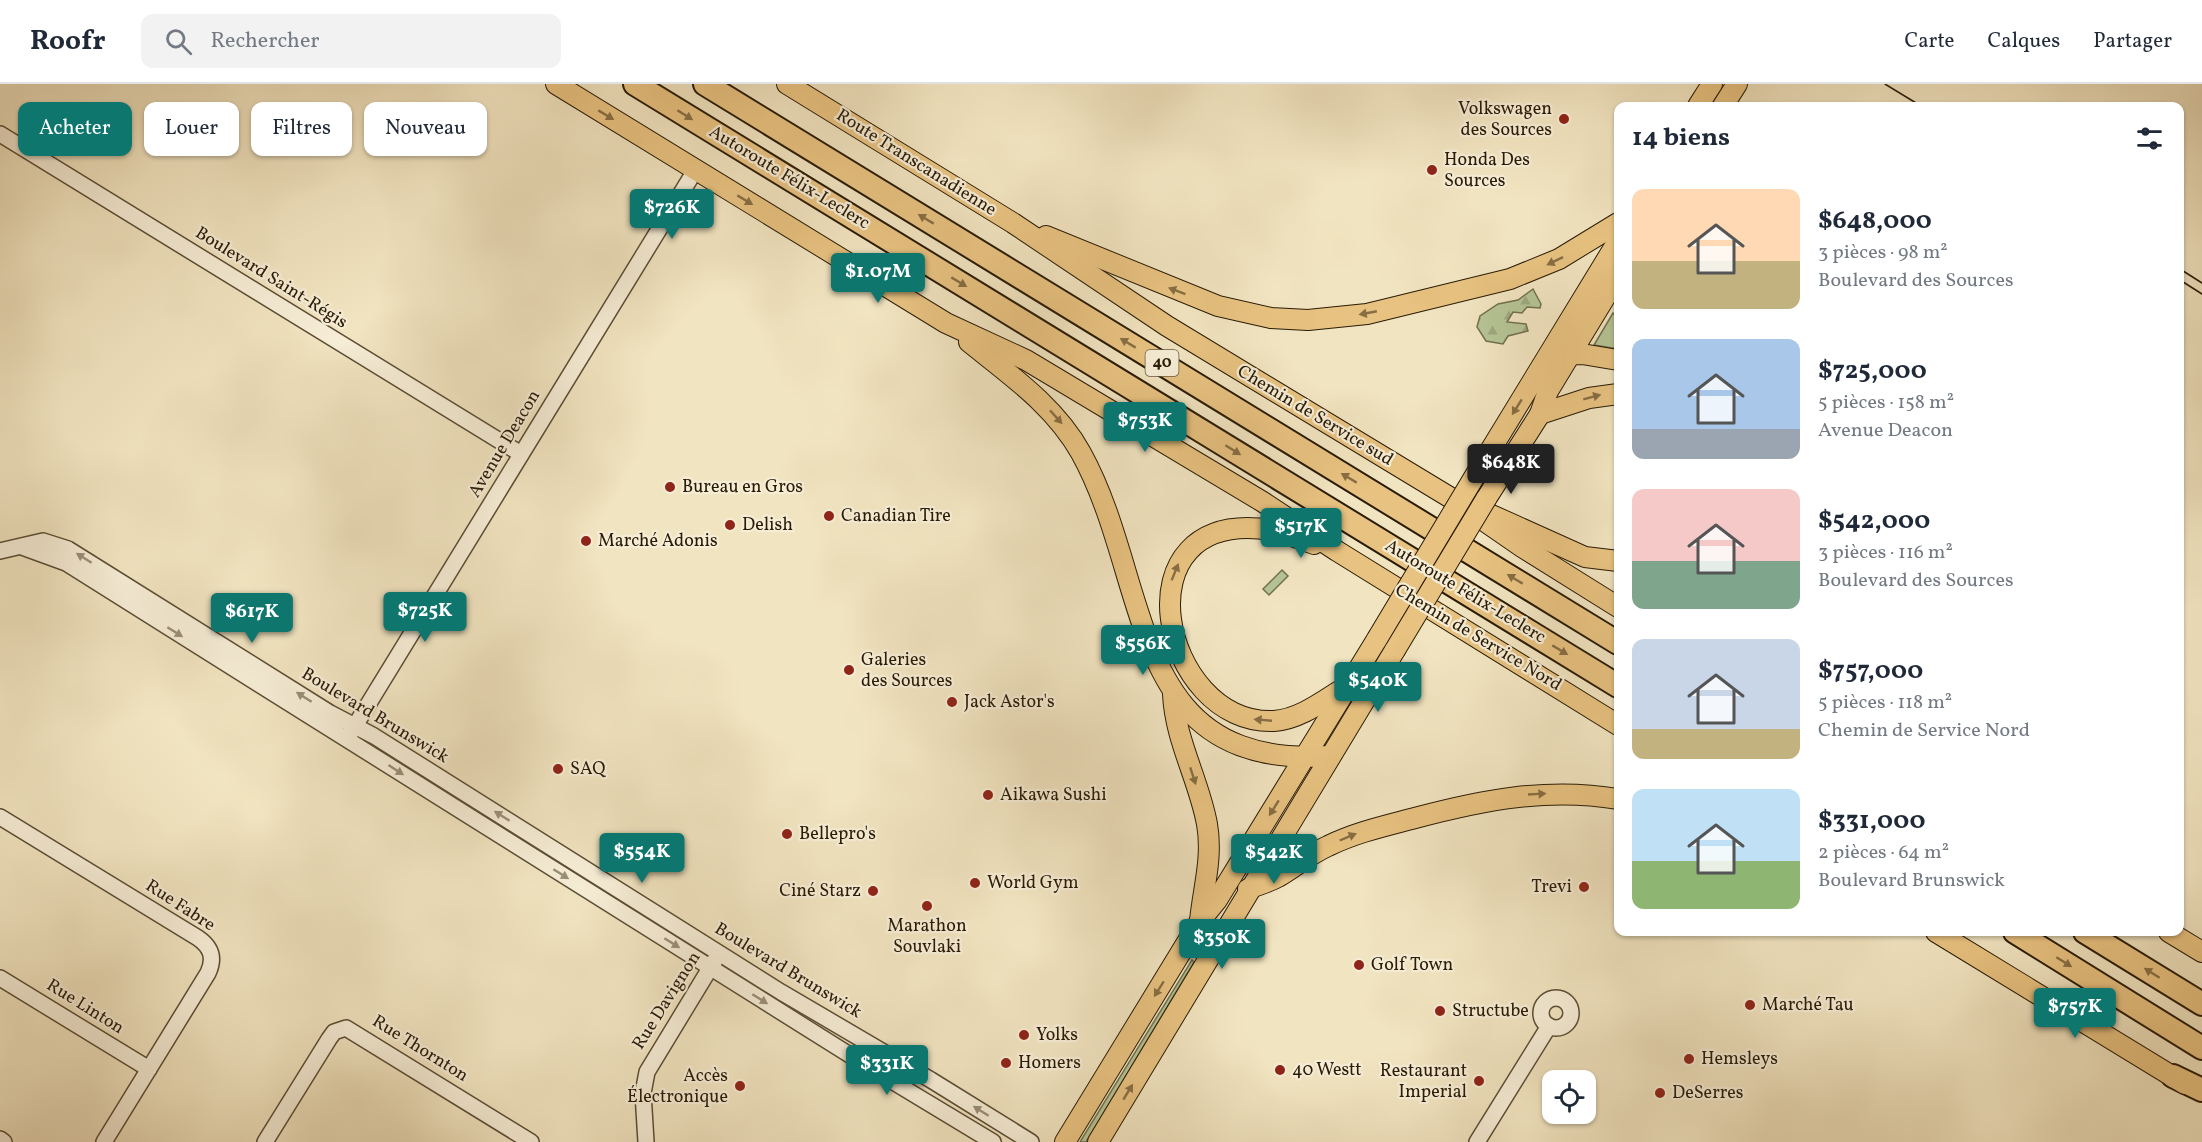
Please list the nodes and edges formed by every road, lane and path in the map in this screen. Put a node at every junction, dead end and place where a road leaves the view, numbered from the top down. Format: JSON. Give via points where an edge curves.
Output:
{"nodes":[{"id":1,"x":556,"y":84,"type":"edge"},
{"id":2,"x":635,"y":84,"type":"edge"},
{"id":3,"x":705,"y":84,"type":"edge"},
{"id":4,"x":787,"y":84,"type":"edge"},
{"id":5,"x":1737,"y":84,"type":"edge"},
{"id":6,"x":1707,"y":86,"type":"edge"},
{"id":7,"x":1700,"y":102,"type":"edge"},
{"id":8,"x":1726,"y":102,"type":"edge"},
{"id":9,"x":0,"y":134,"type":"edge"},
{"id":10,"x":696,"y":169,"type":"junction"},
{"id":11,"x":1013,"y":223,"type":"junction"},
{"id":12,"x":1614,"y":225,"type":"edge"},
{"id":13,"x":1614,"y":248,"type":"edge"},
{"id":14,"x":1613,"y":301,"type":"edge"},
{"id":15,"x":946,"y":323,"type":"junction"},
{"id":16,"x":1571,"y":354,"type":"junction"},
{"id":17,"x":1547,"y":357,"type":"junction"},
{"id":18,"x":1614,"y":359,"type":"edge"},
{"id":19,"x":1614,"y":395,"type":"edge"},
{"id":20,"x":1540,"y":414,"type":"junction"},
{"id":21,"x":521,"y":454,"type":"junction"},
{"id":22,"x":1451,"y":498,"type":"junction"},
{"id":23,"x":0,"y":551,"type":"edge"},
{"id":24,"x":1337,"y":551,"type":"junction"},
{"id":25,"x":1614,"y":561,"type":"edge"},
{"id":26,"x":1614,"y":604,"type":"edge"},
{"id":27,"x":1614,"y":641,"type":"edge"},
{"id":28,"x":1614,"y":684,"type":"edge"},
{"id":29,"x":1347,"y":687,"type":"junction"},
{"id":30,"x":1173,"y":694,"type":"junction"},
{"id":31,"x":1614,"y":723,"type":"edge"},
{"id":32,"x":351,"y":733,"type":"junction"},
{"id":33,"x":1330,"y":756,"type":"junction"},
{"id":34,"x":1304,"y":758,"type":"junction"},
{"id":35,"x":1614,"y":798,"type":"edge"},
{"id":36,"x":0,"y":817,"type":"edge"},
{"id":37,"x":1248,"y":889,"type":"junction"},
{"id":38,"x":1200,"y":921,"type":"junction"},
{"id":39,"x":1943,"y":936,"type":"edge"},
{"id":40,"x":2021,"y":936,"type":"edge"},
{"id":41,"x":2092,"y":936,"type":"edge"},
{"id":42,"x":2176,"y":936,"type":"edge"},
{"id":43,"x":2202,"y":952,"type":"edge"},
{"id":44,"x":719,"y":953,"type":"junction"},
{"id":45,"x":710,"y":968,"type":"junction"},
{"id":46,"x":0,"y":978,"type":"edge"},
{"id":47,"x":2202,"y":1004,"type":"edge"},
{"id":48,"x":1549,"y":1026,"type":"dead end"},
{"id":49,"x":2202,"y":1048,"type":"edge"},
{"id":50,"x":148,"y":1069,"type":"junction"},
{"id":51,"x":2173,"y":1076,"type":"junction"},
{"id":52,"x":2202,"y":1090,"type":"edge"},
{"id":53,"x":2202,"y":1095,"type":"edge"},
{"id":54,"x":0,"y":1139,"type":"edge"},
{"id":55,"x":4,"y":1142,"type":"edge"},
{"id":56,"x":104,"y":1142,"type":"edge"},
{"id":57,"x":266,"y":1142,"type":"edge"},
{"id":58,"x":531,"y":1142,"type":"edge"},
{"id":59,"x":646,"y":1142,"type":"edge"},
{"id":60,"x":993,"y":1142,"type":"edge"},
{"id":61,"x":1031,"y":1142,"type":"edge"},
{"id":62,"x":1065,"y":1142,"type":"edge"},
{"id":63,"x":1098,"y":1142,"type":"edge"},
{"id":64,"x":1477,"y":1142,"type":"edge"}],
"edges":[{"from":1,"to":10,"type":"main road","one_way":true},
{"from":2,"to":28,"type":"highway","name":"Autoroute Félix-Leclerc","number":"40","one_way":true},
{"from":27,"to":3,"type":"highway","name":"Autoroute Félix-Leclerc","number":"40","one_way":true},
{"from":4,"to":11,"type":"main road","name":"Route Transcanadienne"},
{"from":5,"to":8,"type":"main road"},
{"from":6,"to":7,"type":"main road"},
{"from":9,"to":21,"type":"street","name":"Boulevard Saint-Régis"},
{"from":10,"to":15,"type":"main road","one_way":true},
{"from":10,"to":21,"type":"street","name":"Avenue Deacon"},
{"from":12,"to":11,"type":"main road","one_way":true,"via":[[1558,260],[1510,279],[1367,314],[1308,320],[1271,318],[1218,306]]},
{"from":11,"to":22,"type":"main road","name":"Chemin de Service sud","via":[[1167,327]]},
{"from":13,"to":17,"type":"main road"},
{"from":14,"to":16,"type":"main road"},
{"from":15,"to":24,"type":"main road","via":[[1026,360],[1283,514]]},
{"from":15,"to":30,"type":"main road","one_way":true,"via":[[1041,400],[1074,441],[1099,493],[1154,653]]},
{"from":16,"to":17,"type":"main road"},
{"from":16,"to":18,"type":"main road"},
{"from":16,"to":20,"type":"main road","via":[[1548,391]]},
{"from":17,"to":29,"type":"main road","one_way":true,"bridge":true},
{"from":20,"to":19,"type":"main road","one_way":true,"via":[[1589,398]]},
{"from":20,"to":33,"type":"main road","bridge":true},
{"from":21,"to":32,"type":"street","name":"Avenue Deacon"},
{"from":22,"to":25,"type":"main road","via":[[1585,557]]},
{"from":22,"to":26,"type":"main road","name":"Chemin de Service sud"},
{"from":23,"to":32,"type":"street","name":"Boulevard Brunswick","via":[[22,547],[61,560]]},
{"from":29,"to":24,"type":"main road","one_way":true,"via":[[1290,718],[1266,721],[1237,714],[1215,699],[1187,667],[1175,638],[1169,607],[1171,580],[1180,559],[1196,543],[1215,533],[1268,530]]},
{"from":24,"to":31,"type":"main road","name":"Chemin de Service Nord"},
{"from":29,"to":34,"type":"main road"},
{"from":30,"to":34,"type":"main road","via":[[1197,720],[1225,740],[1266,754]]},
{"from":30,"to":38,"type":"main road","one_way":true,"via":[[1174,721],[1209,837]]},
{"from":44,"to":32,"type":"street","name":"Boulevard Brunswick","one_way":true},
{"from":32,"to":45,"type":"street","name":"Boulevard Brunswick","one_way":true},
{"from":33,"to":34,"type":"main road"},
{"from":33,"to":37,"type":"main road"},
{"from":34,"to":38,"type":"main road","one_way":true,"via":[[1217,900]]},
{"from":37,"to":35,"type":"main road","one_way":true,"via":[[1279,877],[1313,854],[1352,836],[1438,812],[1509,796],[1580,794]]},
{"from":36,"to":50,"type":"street","name":"Rue Fabre","via":[[198,938],[210,950],[212,962],[208,973]]},
{"from":63,"to":37,"type":"main road","one_way":true},
{"from":38,"to":62,"type":"main road","one_way":true},
{"from":39,"to":51,"type":"main road"},
{"from":40,"to":49,"type":"highway","one_way":true},
{"from":47,"to":41,"type":"highway","one_way":true},
{"from":42,"to":43,"type":"main road"},
{"from":44,"to":45,"type":"street","name":"Rue Davignon"},
{"from":61,"to":44,"type":"street","name":"Boulevard Brunswick","one_way":true},
{"from":45,"to":59,"type":"street","name":"Rue Davignon","via":[[647,1072],[643,1093]]},
{"from":45,"to":60,"type":"street","name":"Boulevard Brunswick","one_way":true},
{"from":46,"to":50,"type":"street","name":"Rue Linton"},
{"from":48,"to":64,"type":"street"},
{"from":50,"to":56,"type":"street","name":"Rue Fabre"},
{"from":51,"to":52,"type":"highway"},
{"from":51,"to":53,"type":"main road"},
{"from":54,"to":55,"type":"street"},
{"from":57,"to":58,"type":"street","name":"Rue Thornton","via":[[329,1039],[334,1032],[346,1028]]}]}
